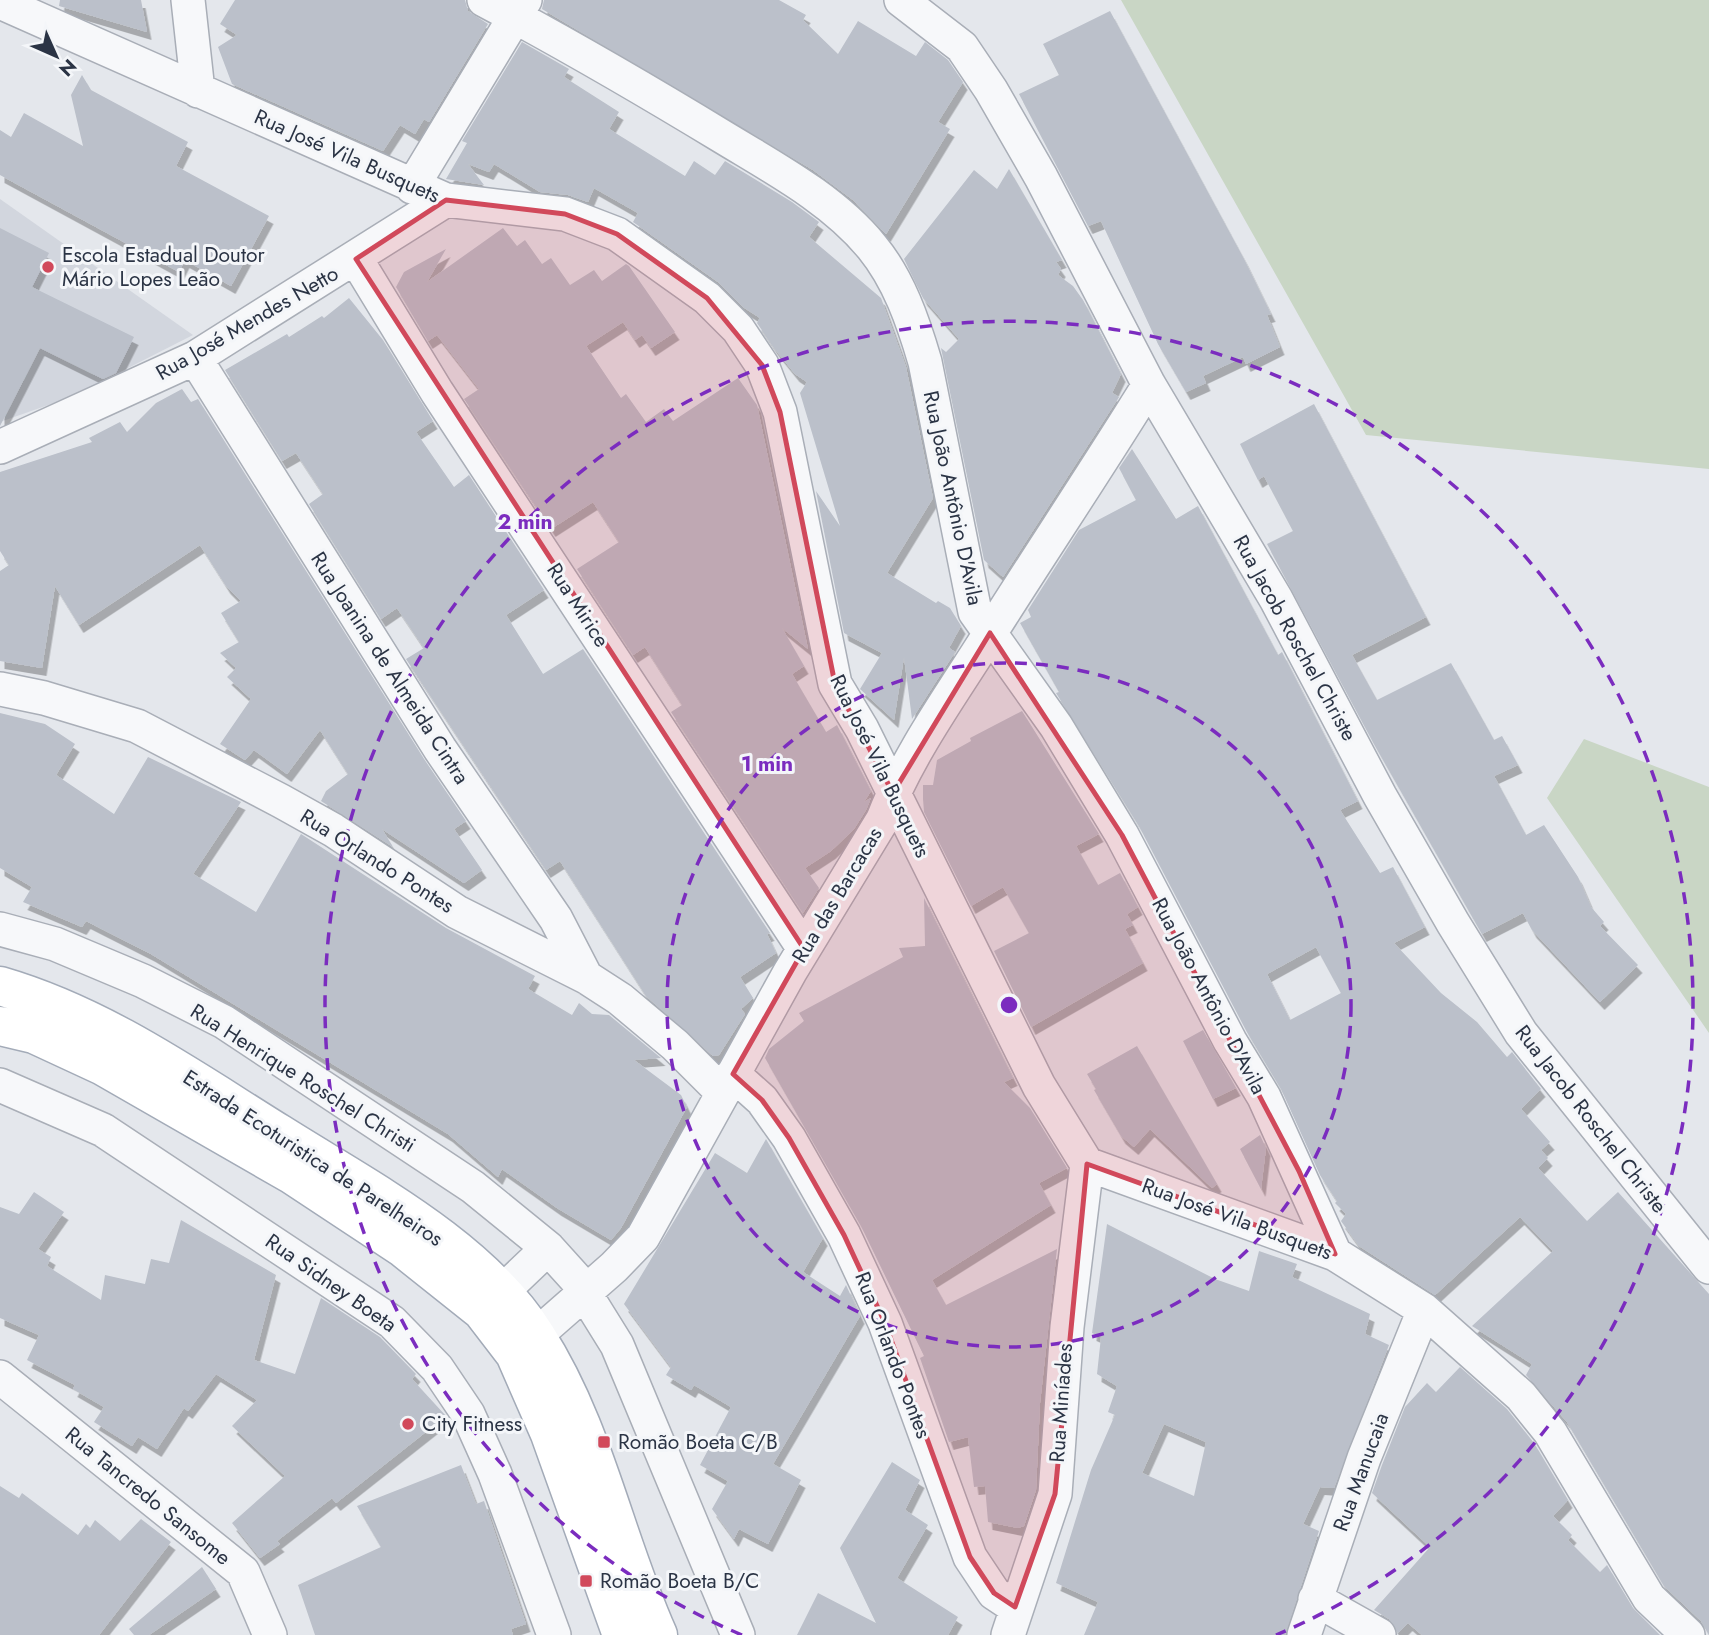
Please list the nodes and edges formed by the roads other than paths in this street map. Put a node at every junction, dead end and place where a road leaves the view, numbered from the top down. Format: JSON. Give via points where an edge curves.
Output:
{"nodes":[{"id":1,"x":188,"y":0,"type":"edge"},
{"id":2,"x":484,"y":0,"type":"edge"},
{"id":3,"x":901,"y":0,"type":"edge"},
{"id":4,"x":0,"y":2,"type":"edge"},
{"id":5,"x":520,"y":9,"type":"edge"},
{"id":6,"x":198,"y":91,"type":"junction"},
{"id":7,"x":412,"y":187,"type":"junction"},
{"id":8,"x":446,"y":200,"type":"junction"},
{"id":9,"x":356,"y":259,"type":"junction"},
{"id":10,"x":195,"y":358,"type":"junction"},
{"id":11,"x":1149,"y":385,"type":"junction"},
{"id":12,"x":0,"y":447,"type":"edge"},
{"id":13,"x":990,"y":633,"type":"junction"},
{"id":14,"x":0,"y":689,"type":"edge"},
{"id":15,"x":893,"y":793,"type":"junction"},
{"id":16,"x":0,"y":929,"type":"edge"},
{"id":17,"x":804,"y":949,"type":"junction"},
{"id":18,"x":586,"y":977,"type":"junction"},
{"id":19,"x":0,"y":986,"type":"edge"},
{"id":20,"x":0,"y":1026,"type":"edge"},
{"id":21,"x":727,"y":1083,"type":"junction"},
{"id":22,"x":0,"y":1085,"type":"edge"},
{"id":23,"x":1087,"y":1164,"type":"junction"},
{"id":24,"x":548,"y":1248,"type":"junction"},
{"id":25,"x":1335,"y":1254,"type":"junction"},
{"id":26,"x":1709,"y":1267,"type":"edge"},
{"id":27,"x":585,"y":1292,"type":"junction"},
{"id":28,"x":492,"y":1301,"type":"junction"},
{"id":29,"x":1424,"y":1310,"type":"junction"},
{"id":30,"x":526,"y":1345,"type":"junction"},
{"id":31,"x":0,"y":1377,"type":"edge"},
{"id":32,"x":1315,"y":1599,"type":"junction"},
{"id":33,"x":1011,"y":1621,"type":"edge"},
{"id":34,"x":639,"y":1631,"type":"edge"},
{"id":35,"x":270,"y":1635,"type":"edge"},
{"id":36,"x":554,"y":1635,"type":"edge"},
{"id":37,"x":738,"y":1635,"type":"edge"},
{"id":38,"x":1304,"y":1635,"type":"edge"},
{"id":39,"x":1379,"y":1635,"type":"edge"},
{"id":40,"x":1688,"y":1635,"type":"edge"}],
"edges":[{"from":1,"to":6,"type":"street"},
{"from":2,"to":5,"type":"street","name":"Rua João Antônio D'Avila"},
{"from":3,"to":11,"type":"street","name":"Rua Jacob Roschel Christe","via":[[962,47],[991,90]]},
{"from":4,"to":6,"type":"street","name":"Rua José Vila Busquets"},
{"from":5,"to":7,"type":"street"},
{"from":5,"to":13,"type":"street","name":"Rua João Antônio D'Avila","via":[[757,158],[845,220],[893,275],[913,323],[933,397],[975,612]]},
{"from":6,"to":7,"type":"street","name":"Rua José Vila Busquets"},
{"from":7,"to":8,"type":"street","name":"Rua José Vila Busquets"},
{"from":8,"to":9,"type":"street","name":"Rua José Mendes Netto"},
{"from":8,"to":15,"type":"street","name":"Rua José Vila Busquets","via":[[565,214],[617,234],[707,298],[738,329],[762,365],[780,412],[835,684]]},
{"from":9,"to":10,"type":"street","name":"Rua José Mendes Netto"},
{"from":9,"to":17,"type":"street","name":"Rua Mirice","via":[[438,392]]},
{"from":10,"to":12,"type":"street","name":"Rua José Mendes Netto"},
{"from":10,"to":18,"type":"street","name":"Rua Joanina de Almeida Cintra","via":[[440,749],[556,919]]},
{"from":11,"to":13,"type":"street","name":"Rua das Barcacas"},
{"from":11,"to":26,"type":"street","name":"Rua Jacob Roschel Christe","via":[[1276,598],[1452,923],[1521,1033]]},
{"from":13,"to":15,"type":"street","name":"Rua das Barcacas"},
{"from":13,"to":25,"type":"street","name":"Rua João Antônio D'Avila","via":[[1062,735],[1122,835],[1264,1097]]},
{"from":14,"to":18,"type":"street","name":"Rua Orlando Pontes","via":[[77,707],[161,737],[333,830],[457,912]]},
{"from":15,"to":17,"type":"street","name":"Rua das Barcacas","via":[[883,819]]},
{"from":15,"to":23,"type":"street","name":"Rua José Vila Busquets","via":[[1039,1086]]},
{"from":16,"to":24,"type":"street","name":"Rua Henrique Roschel Christi","via":[[55,944],[223,1022],[473,1187]]},
{"from":17,"to":21,"type":"street","name":"Rua das Barcacas"},
{"from":18,"to":21,"type":"street","name":"Rua Orlando Pontes"},
{"from":19,"to":28,"type":"main road","name":"Estrada Ecoturistica de Parelheiros","via":[[74,1011],[130,1040],[411,1216]]},
{"from":20,"to":28,"type":"main road","name":"Estrada Ecoturistica de Parelheiros","via":[[34,1034],[103,1066],[291,1174]]},
{"from":21,"to":27,"type":"street","name":"Rua das Barcacas","via":[[643,1237]]},
{"from":21,"to":33,"type":"street","name":"Rua Orlando Pontes","via":[[762,1100],[833,1214],[885,1323],[970,1557]]},
{"from":22,"to":36,"type":"street","name":"Rua Sidney Boeta","via":[[103,1130],[392,1322],[437,1368],[468,1414]]},
{"from":23,"to":25,"type":"street","name":"Rua José Vila Busquets"},
{"from":23,"to":33,"type":"street","name":"Rua Miníades","via":[[1067,1327],[1055,1494]]},
{"from":24,"to":27,"type":"street","name":"Rua Henrique Roschel Christi"},
{"from":24,"to":28,"type":"street"},
{"from":25,"to":29,"type":"street","name":"Rua José Vila Busquets"},
{"from":27,"to":30,"type":"street"},
{"from":27,"to":37,"type":"street","name":"Rua Henrique Roschel Christi","via":[[617,1345]]},
{"from":28,"to":30,"type":"main road","name":"Estrada Ecoturistica de Parelheiros"},
{"from":29,"to":32,"type":"street","name":"Rua Manucaia","via":[[1364,1458]]},
{"from":29,"to":40,"type":"street","name":"Rua José Vila Busquets","via":[[1521,1396],[1550,1432],[1648,1598]]},
{"from":30,"to":34,"type":"main road","name":"Estrada Ecoturistica de Parelheiros","via":[[550,1434]]},
{"from":31,"to":35,"type":"street","name":"Rua Tancredo Sansome","via":[[243,1572]]},
{"from":32,"to":38,"type":"street","name":"Rua Manucaia"},
{"from":32,"to":39,"type":"street"}]}
